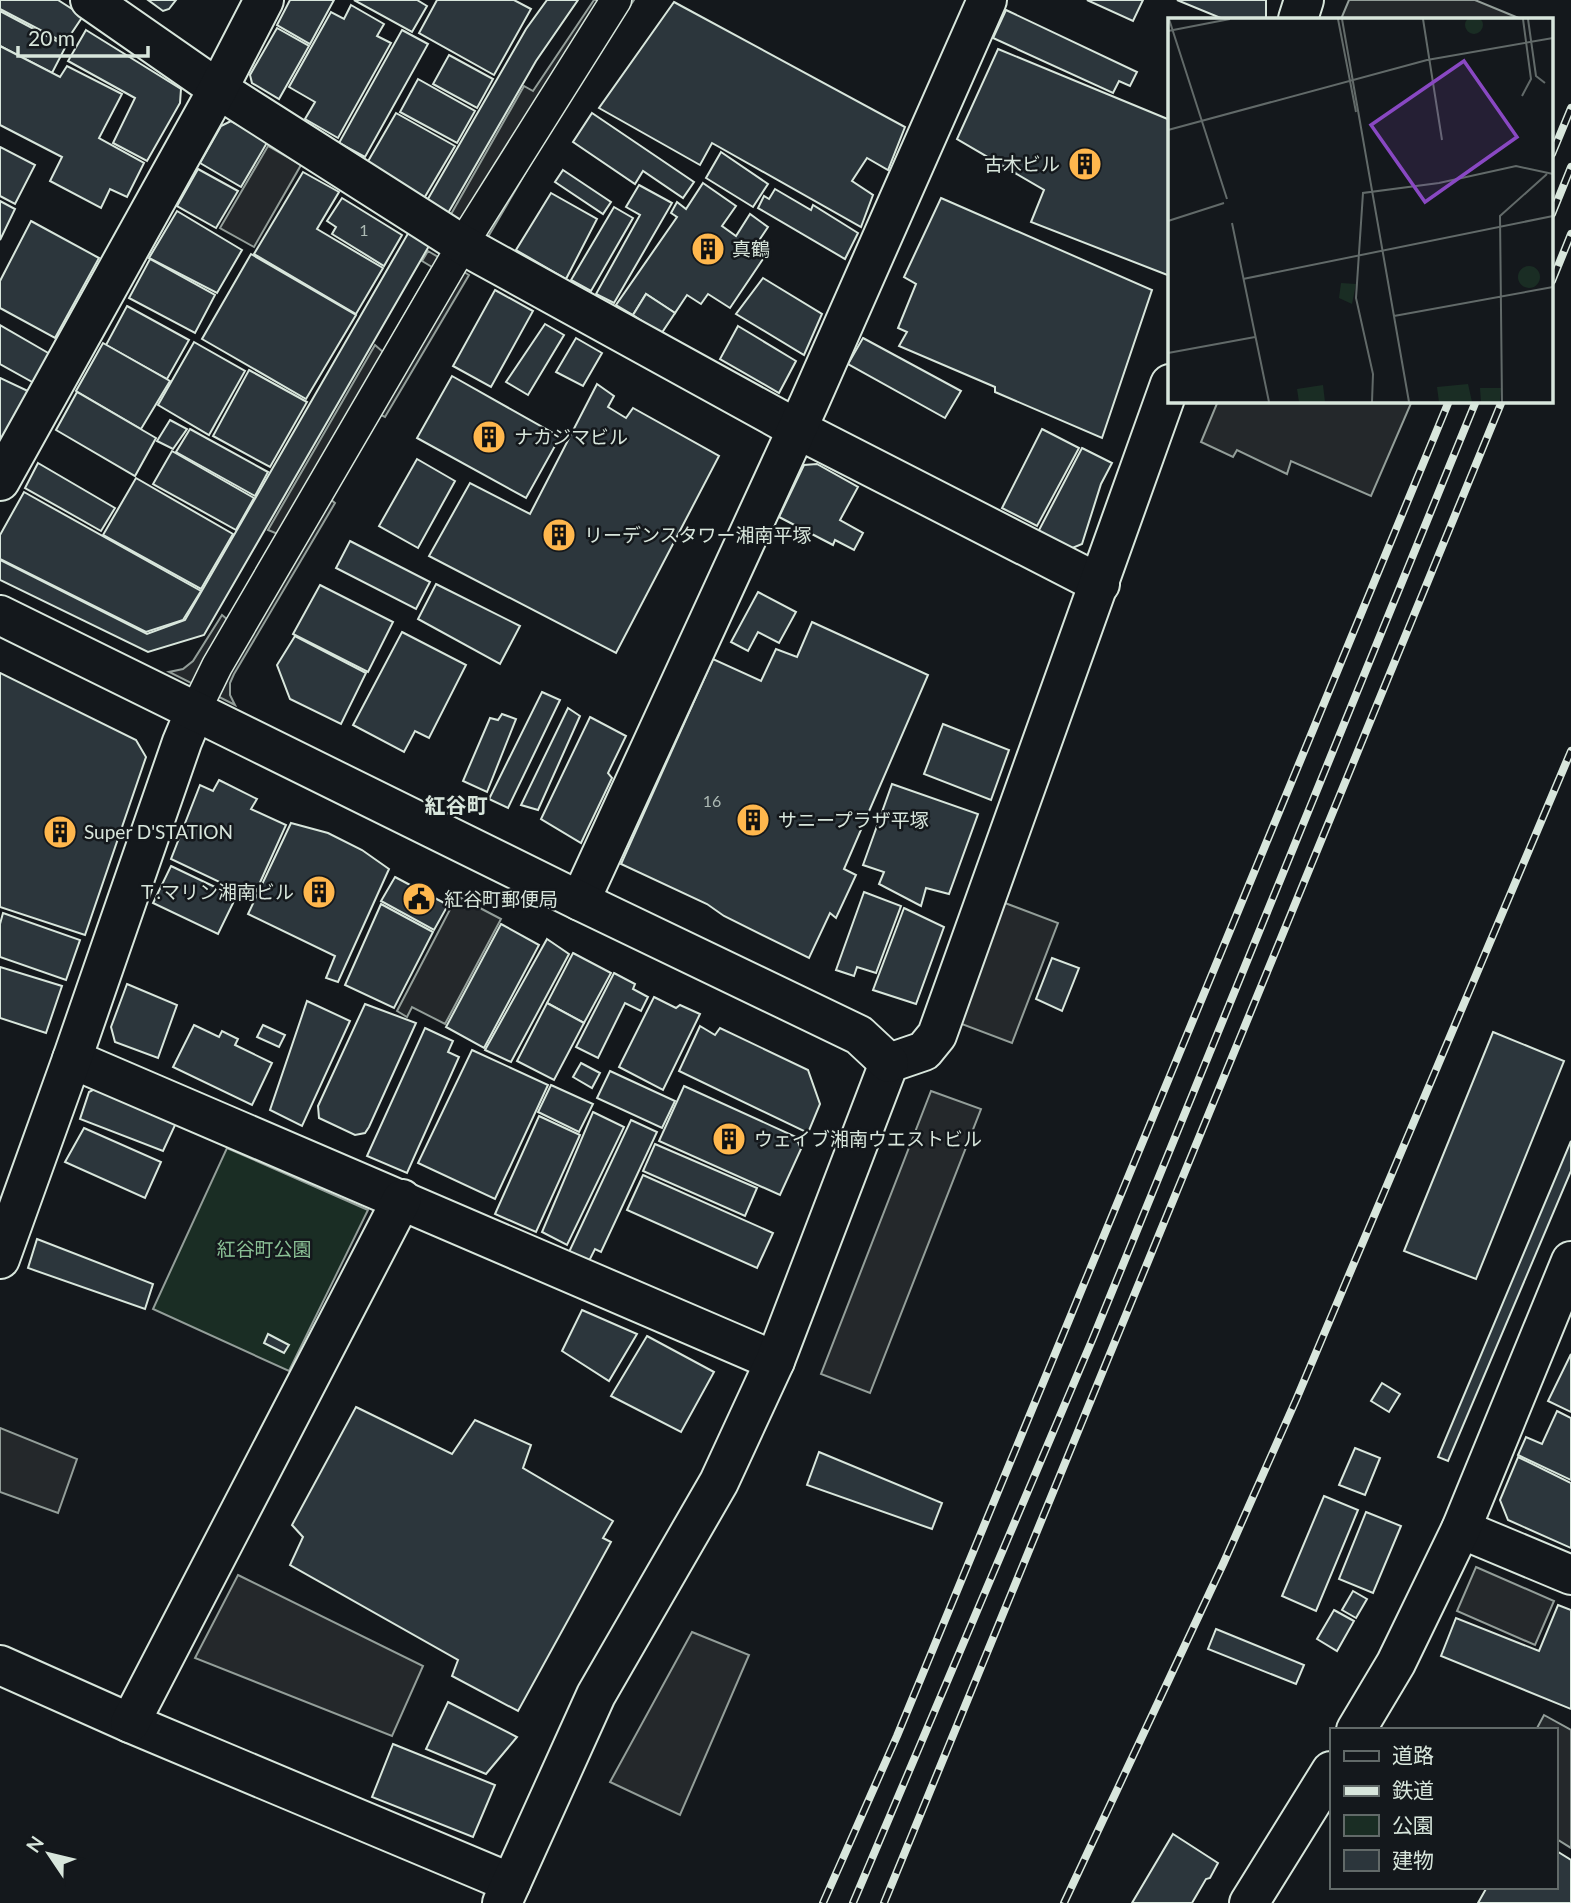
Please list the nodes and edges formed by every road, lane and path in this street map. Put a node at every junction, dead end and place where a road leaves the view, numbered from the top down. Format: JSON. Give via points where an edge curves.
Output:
{"nodes":[{"id":1,"x":90,"y":0,"type":"edge"},
{"id":2,"x":264,"y":0,"type":"edge"},
{"id":3,"x":616,"y":0,"type":"edge"},
{"id":4,"x":987,"y":0,"type":"edge"},
{"id":5,"x":1304,"y":0,"type":"edge"},
{"id":6,"x":1298,"y":18,"type":"edge"},
{"id":7,"x":218,"y":89,"type":"junction"},
{"id":8,"x":463,"y":245,"type":"junction"},
{"id":9,"x":1168,"y":390,"type":"edge"},
{"id":10,"x":797,"y":429,"type":"junction"},
{"id":11,"x":0,"y":481,"type":"edge"},
{"id":12,"x":1100,"y":584,"type":"junction"},
{"id":13,"x":0,"y":615,"type":"edge"},
{"id":14,"x":195,"y":711,"type":"junction"},
{"id":15,"x":580,"y":901,"type":"junction"},
{"id":16,"x":72,"y":1059,"type":"junction"},
{"id":17,"x":890,"y":1063,"type":"junction"},
{"id":18,"x":402,"y":1199,"type":"junction"},
{"id":19,"x":0,"y":1259,"type":"edge"},
{"id":20,"x":1571,"y":1261,"type":"edge"},
{"id":21,"x":775,"y":1361,"type":"junction"},
{"id":22,"x":1461,"y":1529,"type":"junction"},
{"id":23,"x":1571,"y":1575,"type":"edge"},
{"id":24,"x":0,"y":1665,"type":"edge"},
{"id":25,"x":130,"y":1723,"type":"junction"},
{"id":26,"x":1357,"y":1728,"type":"edge"},
{"id":27,"x":1330,"y":1773,"type":"edge"},
{"id":28,"x":506,"y":1893,"type":"edge"},
{"id":29,"x":1250,"y":1903,"type":"edge"}],
"edges":[{"from":1,"to":7,"type":"street"},
{"from":2,"to":7,"type":"street"},
{"from":3,"to":8,"type":"street"},
{"from":4,"to":10,"type":"street"},
{"from":5,"to":6,"type":"street"},
{"from":7,"to":8,"type":"street"},
{"from":7,"to":11,"type":"street"},
{"from":8,"to":10,"type":"street"},
{"from":8,"to":14,"type":"street"},
{"from":9,"to":12,"type":"street"},
{"from":10,"to":12,"type":"street"},
{"from":10,"to":15,"type":"street"},
{"from":12,"to":17,"type":"street","via":[[937,1035],[925,1051]]},
{"from":13,"to":14,"type":"street"},
{"from":14,"to":15,"type":"street"},
{"from":14,"to":16,"type":"street"},
{"from":15,"to":17,"type":"street","via":[[859,1035]]},
{"from":16,"to":18,"type":"street"},
{"from":16,"to":19,"type":"street"},
{"from":17,"to":21,"type":"street"},
{"from":18,"to":21,"type":"street"},
{"from":18,"to":25,"type":"street"},
{"from":20,"to":22,"type":"street"},
{"from":21,"to":28,"type":"street","via":[[719,1482],[596,1695]]},
{"from":22,"to":23,"type":"street"},
{"from":22,"to":26,"type":"street","via":[[1396,1663]]},
{"from":24,"to":25,"type":"street"},
{"from":25,"to":28,"type":"street"},
{"from":27,"to":29,"type":"street"}]}
